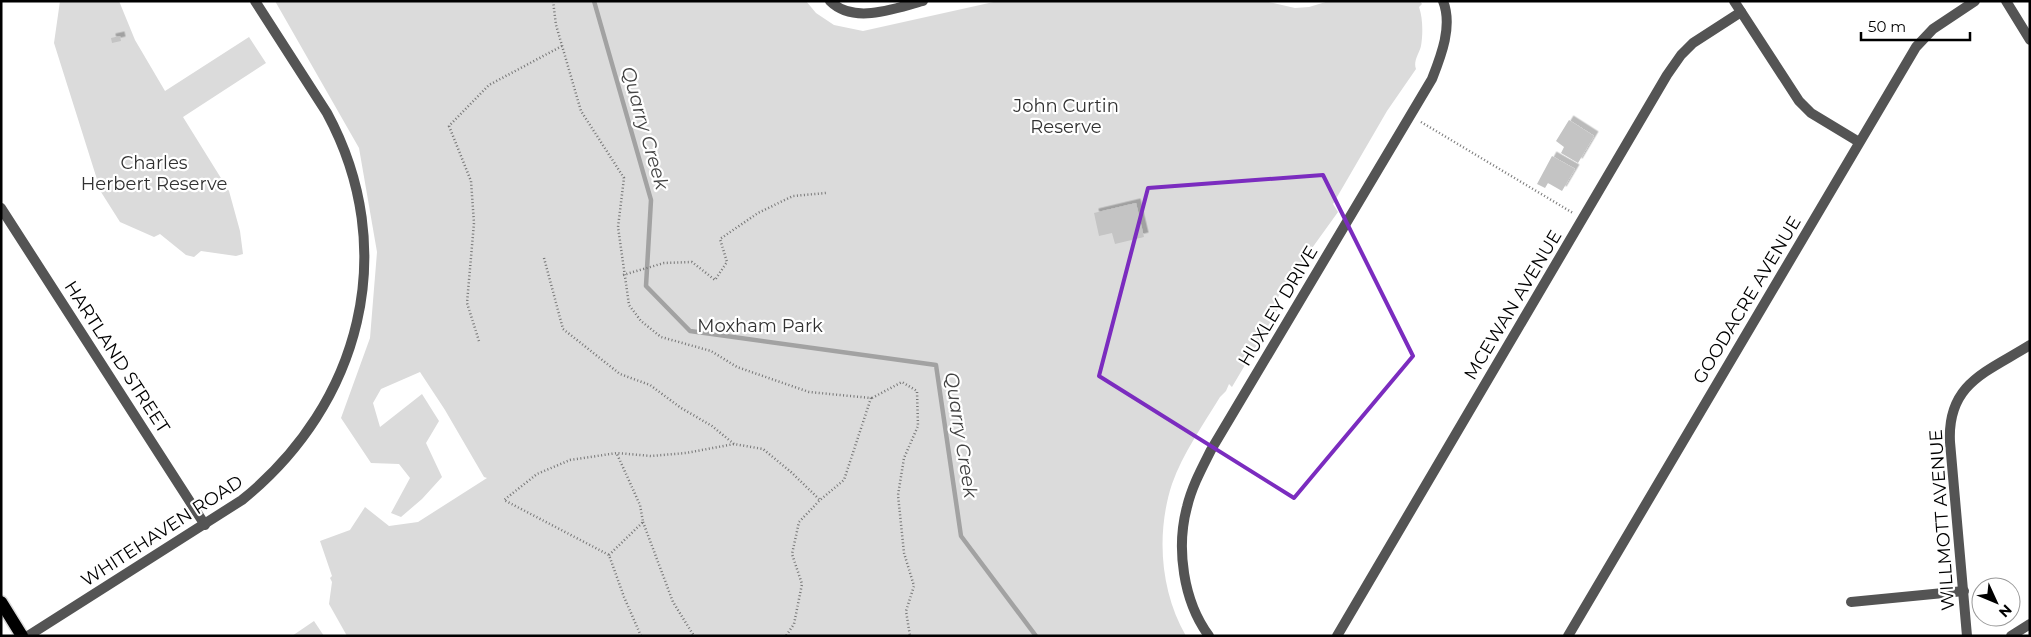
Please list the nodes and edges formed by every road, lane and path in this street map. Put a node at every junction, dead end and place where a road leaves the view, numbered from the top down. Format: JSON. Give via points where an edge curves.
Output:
{"nodes":[{"id":1,"x":256,"y":1,"type":"edge"},
{"id":2,"x":554,"y":1,"type":"edge"},
{"id":3,"x":830,"y":1,"type":"edge"},
{"id":4,"x":923,"y":1,"type":"edge"},
{"id":5,"x":1443,"y":1,"type":"edge"},
{"id":6,"x":1734,"y":1,"type":"edge"},
{"id":7,"x":1975,"y":1,"type":"edge"},
{"id":8,"x":2006,"y":1,"type":"edge"},
{"id":9,"x":1741,"y":12,"type":"junction"},
{"id":10,"x":2030,"y":40,"type":"edge"},
{"id":11,"x":562,"y":46,"type":"junction"},
{"id":12,"x":1410,"y":116,"type":"junction"},
{"id":13,"x":1859,"y":142,"type":"junction"},
{"id":14,"x":826,"y":193,"type":"dead end"},
{"id":15,"x":1,"y":208,"type":"edge"},
{"id":16,"x":1582,"y":219,"type":"junction"},
{"id":17,"x":544,"y":258,"type":"dead end"},
{"id":18,"x":623,"y":275,"type":"junction"},
{"id":19,"x":479,"y":341,"type":"dead end"},
{"id":20,"x":2030,"y":345,"type":"edge"},
{"id":21,"x":872,"y":398,"type":"junction"},
{"id":22,"x":734,"y":444,"type":"junction"},
{"id":23,"x":617,"y":453,"type":"junction"},
{"id":24,"x":820,"y":500,"type":"junction"},
{"id":25,"x":643,"y":522,"type":"junction"},
{"id":26,"x":205,"y":525,"type":"junction"},
{"id":27,"x":609,"y":554,"type":"junction"},
{"id":28,"x":1964,"y":591,"type":"junction"},
{"id":29,"x":1,"y":602,"type":"edge"},
{"id":30,"x":1851,"y":602,"type":"dead end"},
{"id":31,"x":2030,"y":624,"type":"edge"},
{"id":32,"x":22,"y":636,"type":"edge"},
{"id":33,"x":28,"y":636,"type":"edge"},
{"id":34,"x":641,"y":636,"type":"edge"},
{"id":35,"x":694,"y":636,"type":"edge"},
{"id":36,"x":786,"y":636,"type":"edge"},
{"id":37,"x":910,"y":636,"type":"edge"},
{"id":38,"x":1209,"y":636,"type":"edge"},
{"id":39,"x":1337,"y":636,"type":"edge"},
{"id":40,"x":1568,"y":636,"type":"edge"},
{"id":41,"x":1967,"y":636,"type":"edge"},
{"id":42,"x":2011,"y":636,"type":"edge"}],
"edges":[{"from":1,"to":26,"type":"street","name":"WHITEHAVEN ROAD","via":[[318,98],[344,147],[362,217],[364,277],[347,358],[314,423],[261,486]]},
{"from":2,"to":11,"type":"path"},
{"from":3,"to":4,"type":"street","via":[[848,12],[866,14]]},
{"from":5,"to":12,"type":"street","name":"HUXLEY DRIVE","via":[[1446,28],[1443,51],[1432,79]]},
{"from":6,"to":9,"type":"street"},
{"from":7,"to":13,"type":"street","name":"GOODACRE AVENUE","via":[[1920,42]]},
{"from":8,"to":10,"type":"street"},
{"from":9,"to":13,"type":"street","via":[[1799,101],[1811,113]]},
{"from":9,"to":16,"type":"street","name":"MCEWAN AVENUE","via":[[1693,43],[1681,55]]},
{"from":11,"to":18,"type":"path","via":[[581,110],[624,178],[618,227]]},
{"from":11,"to":19,"type":"path","via":[[489,85],[449,126],[471,181],[474,223],[467,303]]},
{"from":12,"to":16,"type":"path"},
{"from":12,"to":38,"type":"street","name":"HUXLEY DRIVE","via":[[1196,478],[1186,508],[1182,566],[1191,599]]},
{"from":13,"to":40,"type":"street","name":"GOODACRE AVENUE"},
{"from":14,"to":18,"type":"path","via":[[793,196],[758,212],[720,239],[727,262],[715,280],[692,262],[664,263]]},
{"from":15,"to":26,"type":"street","name":"HARTLAND STREET"},
{"from":16,"to":39,"type":"street","name":"MCEWAN AVENUE"},
{"from":17,"to":22,"type":"path","via":[[563,329],[620,374],[650,385]]},
{"from":18,"to":21,"type":"path","via":[[628,305],[661,337],[711,351],[737,367],[809,392]]},
{"from":20,"to":28,"type":"street","name":"WILLMOTT AVENUE","via":[[1971,382],[1961,392],[1952,416],[1950,442]]},
{"from":21,"to":24,"type":"path","via":[[844,480]]},
{"from":21,"to":37,"type":"path","via":[[902,382],[917,391],[918,426],[904,458],[898,495],[904,554],[914,586],[906,611]]},
{"from":22,"to":23,"type":"path","via":[[651,456]]},
{"from":22,"to":24,"type":"path","via":[[763,450]]},
{"from":23,"to":25,"type":"path","via":[[640,505]]},
{"from":23,"to":27,"type":"path","via":[[570,460],[537,474],[504,500]]},
{"from":24,"to":36,"type":"path","via":[[799,522],[792,554],[802,584],[794,624]]},
{"from":25,"to":27,"type":"path"},
{"from":25,"to":35,"type":"path","via":[[673,602]]},
{"from":26,"to":33,"type":"street","name":"WHITEHAVEN ROAD"},
{"from":27,"to":34,"type":"path"},
{"from":28,"to":30,"type":"street"},
{"from":28,"to":41,"type":"street","name":"WILLMOTT AVENUE"},
{"from":29,"to":32,"type":"main road"},
{"from":31,"to":42,"type":"street"}]}
